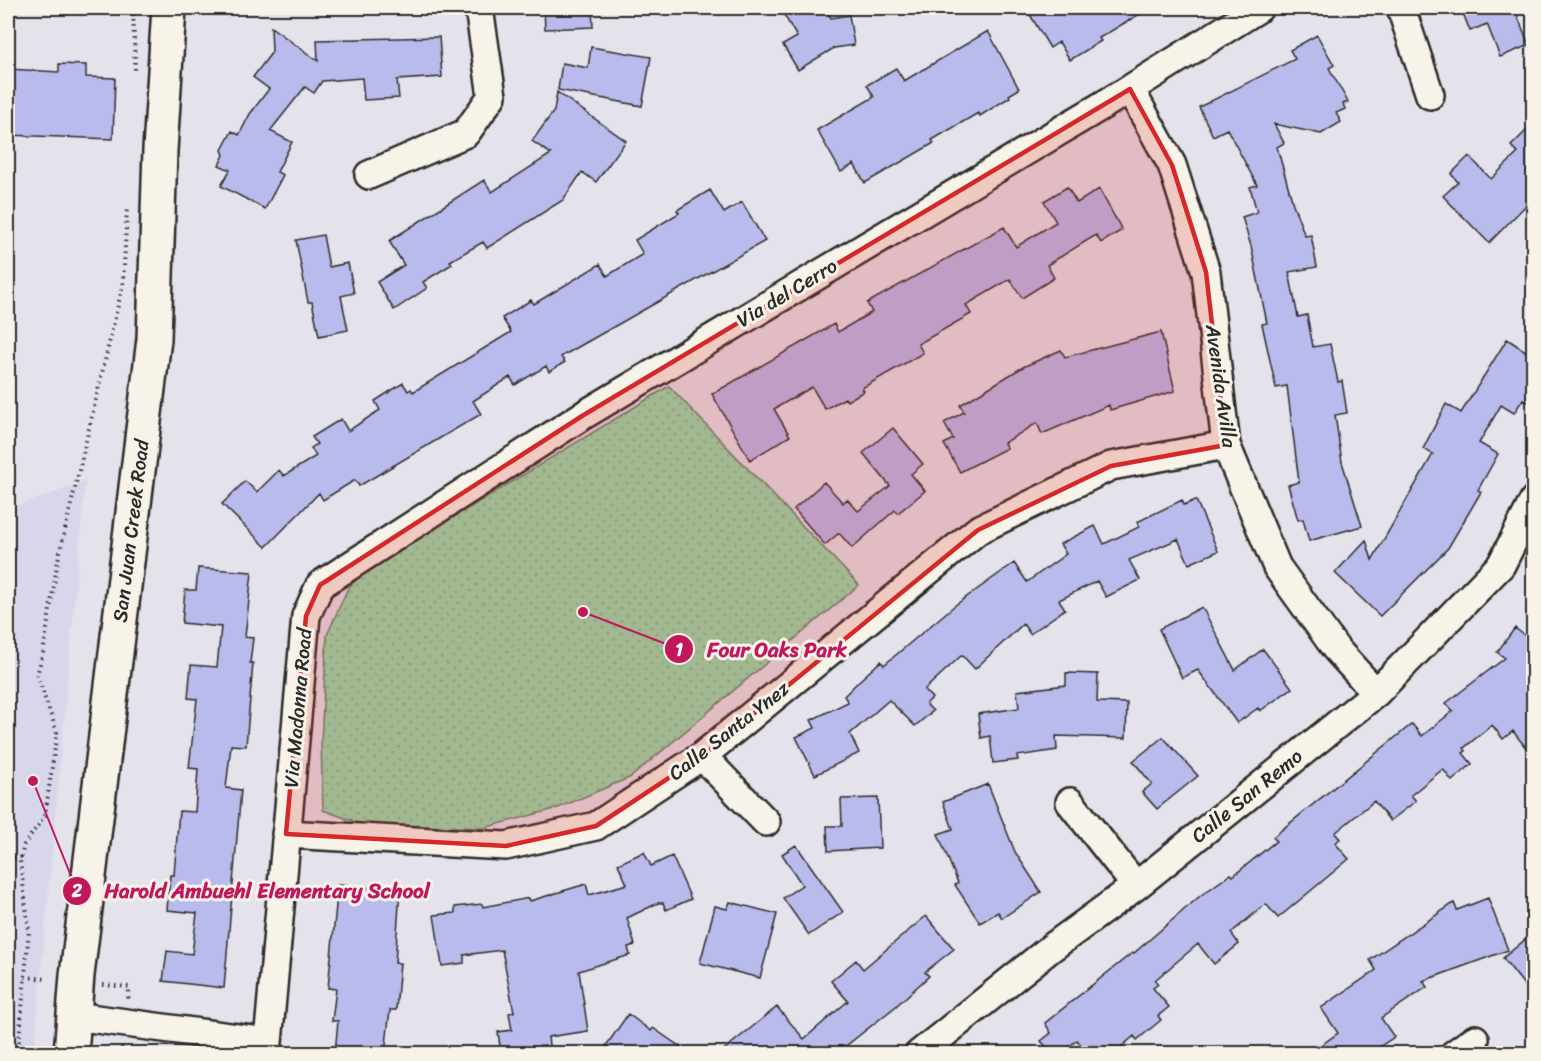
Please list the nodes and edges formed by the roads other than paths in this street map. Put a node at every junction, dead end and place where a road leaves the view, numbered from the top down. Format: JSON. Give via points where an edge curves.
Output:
{"nodes":[{"id":1,"x":169,"y":8,"type":"edge"},
{"id":2,"x":479,"y":8,"type":"edge"},
{"id":3,"x":1259,"y":8,"type":"edge"},
{"id":4,"x":1401,"y":8,"type":"edge"},
{"id":5,"x":1130,"y":89,"type":"junction"},
{"id":6,"x":1430,"y":96,"type":"dead end"},
{"id":7,"x":369,"y":175,"type":"dead end"},
{"id":8,"x":1226,"y":446,"type":"junction"},
{"id":9,"x":1533,"y":500,"type":"edge"},
{"id":10,"x":320,"y":585,"type":"joint"},
{"id":11,"x":1376,"y":693,"type":"junction"},
{"id":12,"x":702,"y":756,"type":"junction"},
{"id":13,"x":1070,"y":802,"type":"dead end"},
{"id":14,"x":766,"y":822,"type":"dead end"},
{"id":15,"x":286,"y":834,"type":"junction"},
{"id":16,"x":1136,"y":886,"type":"junction"},
{"id":17,"x":74,"y":1016,"type":"junction"},
{"id":18,"x":267,"y":1048,"type":"edge"},
{"id":19,"x":71,"y":1053,"type":"edge"},
{"id":20,"x":920,"y":1053,"type":"edge"}],
"edges":[{"from":1,"to":17,"type":"street","name":"San Juan Creek Road","via":[[154,339]]},
{"from":2,"to":7,"type":"street","via":[[492,96],[466,133]]},
{"from":3,"to":5,"type":"street","name":"Via del Cerro"},
{"from":4,"to":6,"type":"street"},
{"from":5,"to":8,"type":"street","name":"Avenida Avilla","via":[[1172,165],[1206,272]]},
{"from":5,"to":10,"type":"street","name":"Via del Cerro","via":[[582,416]]},
{"from":8,"to":11,"type":"street","name":"Avenida Avilla","via":[[1277,567],[1336,649]]},
{"from":8,"to":12,"type":"street","name":"Calle Santa Ynez","via":[[1111,466],[978,530]]},
{"from":9,"to":11,"type":"street","name":"Calle San Remo","via":[[1501,565]]},
{"from":10,"to":15,"type":"street","name":"Via Madonna Road","via":[[306,616]]},
{"from":11,"to":16,"type":"street","name":"Calle San Remo"},
{"from":12,"to":14,"type":"street"},
{"from":12,"to":15,"type":"street","name":"Calle Santa Ynez","via":[[596,826],[506,846]]},
{"from":13,"to":16,"type":"street"},
{"from":15,"to":18,"type":"street","name":"Via Madonna Road"},
{"from":16,"to":20,"type":"street","name":"Calle San Remo"},
{"from":17,"to":18,"type":"street"},
{"from":17,"to":19,"type":"street","name":"San Juan Creek Road"}]}
